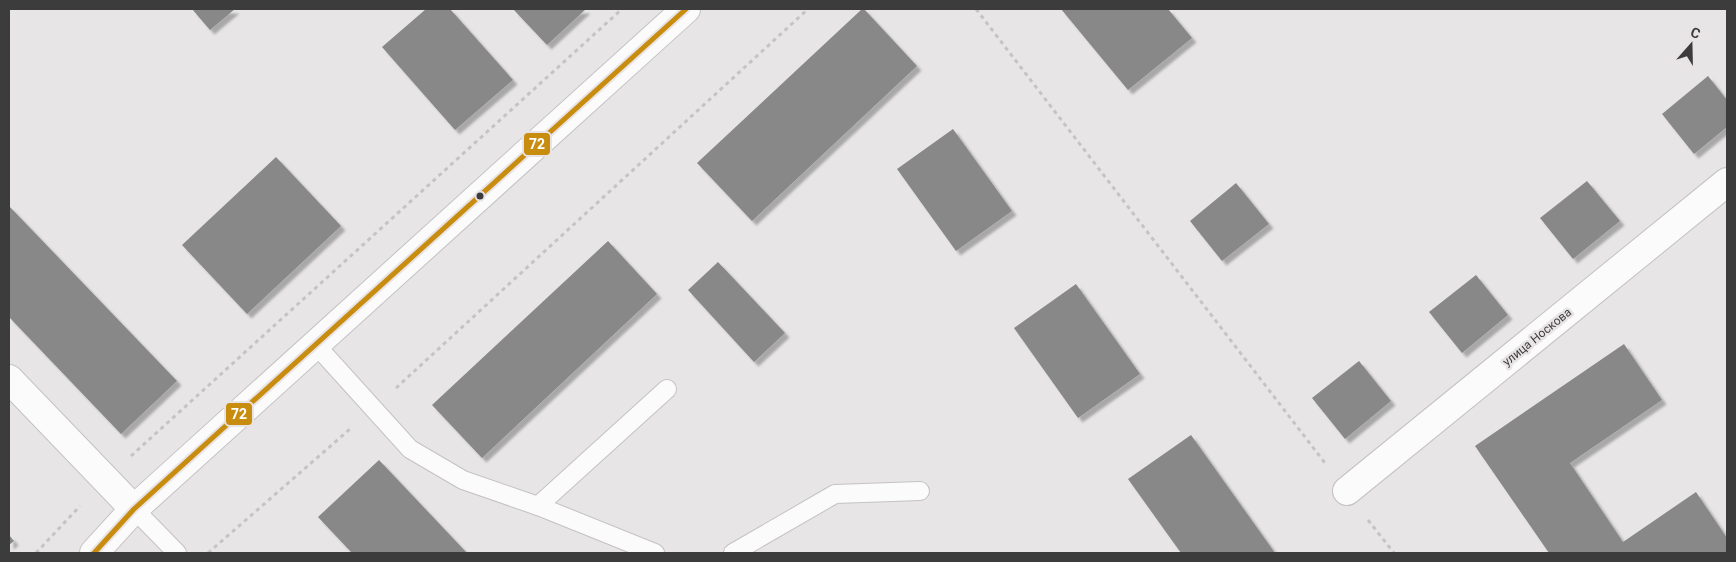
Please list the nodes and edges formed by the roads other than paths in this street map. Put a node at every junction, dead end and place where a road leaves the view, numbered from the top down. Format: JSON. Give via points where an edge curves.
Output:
{"nodes":[{"id":1,"x":686,"y":9,"type":"edge"},
{"id":2,"x":1727,"y":182,"type":"edge"},
{"id":3,"x":316,"y":344,"type":"junction"},
{"id":4,"x":9,"y":379,"type":"edge"},
{"id":5,"x":667,"y":389,"type":"dead end"},
{"id":6,"x":920,"y":491,"type":"dead end"},
{"id":7,"x":1347,"y":491,"type":"road end"},
{"id":8,"x":538,"y":506,"type":"junction"},
{"id":9,"x":134,"y":509,"type":"junction"},
{"id":10,"x":94,"y":553,"type":"edge"},
{"id":11,"x":177,"y":553,"type":"edge"},
{"id":12,"x":655,"y":553,"type":"edge"},
{"id":13,"x":733,"y":553,"type":"edge"}],
"edges":[{"from":1,"to":3,"type":"main road"},
{"from":2,"to":7,"type":"main road","name":"улица Носкова"},
{"from":3,"to":8,"type":"lane","via":[[410,449],[463,480]]},
{"from":3,"to":9,"type":"main road"},
{"from":4,"to":9,"type":"main road"},
{"from":5,"to":8,"type":"lane"},
{"from":6,"to":13,"type":"lane","via":[[835,494]]},
{"from":8,"to":12,"type":"lane"},
{"from":9,"to":10,"type":"main road"},
{"from":9,"to":11,"type":"lane"}]}
